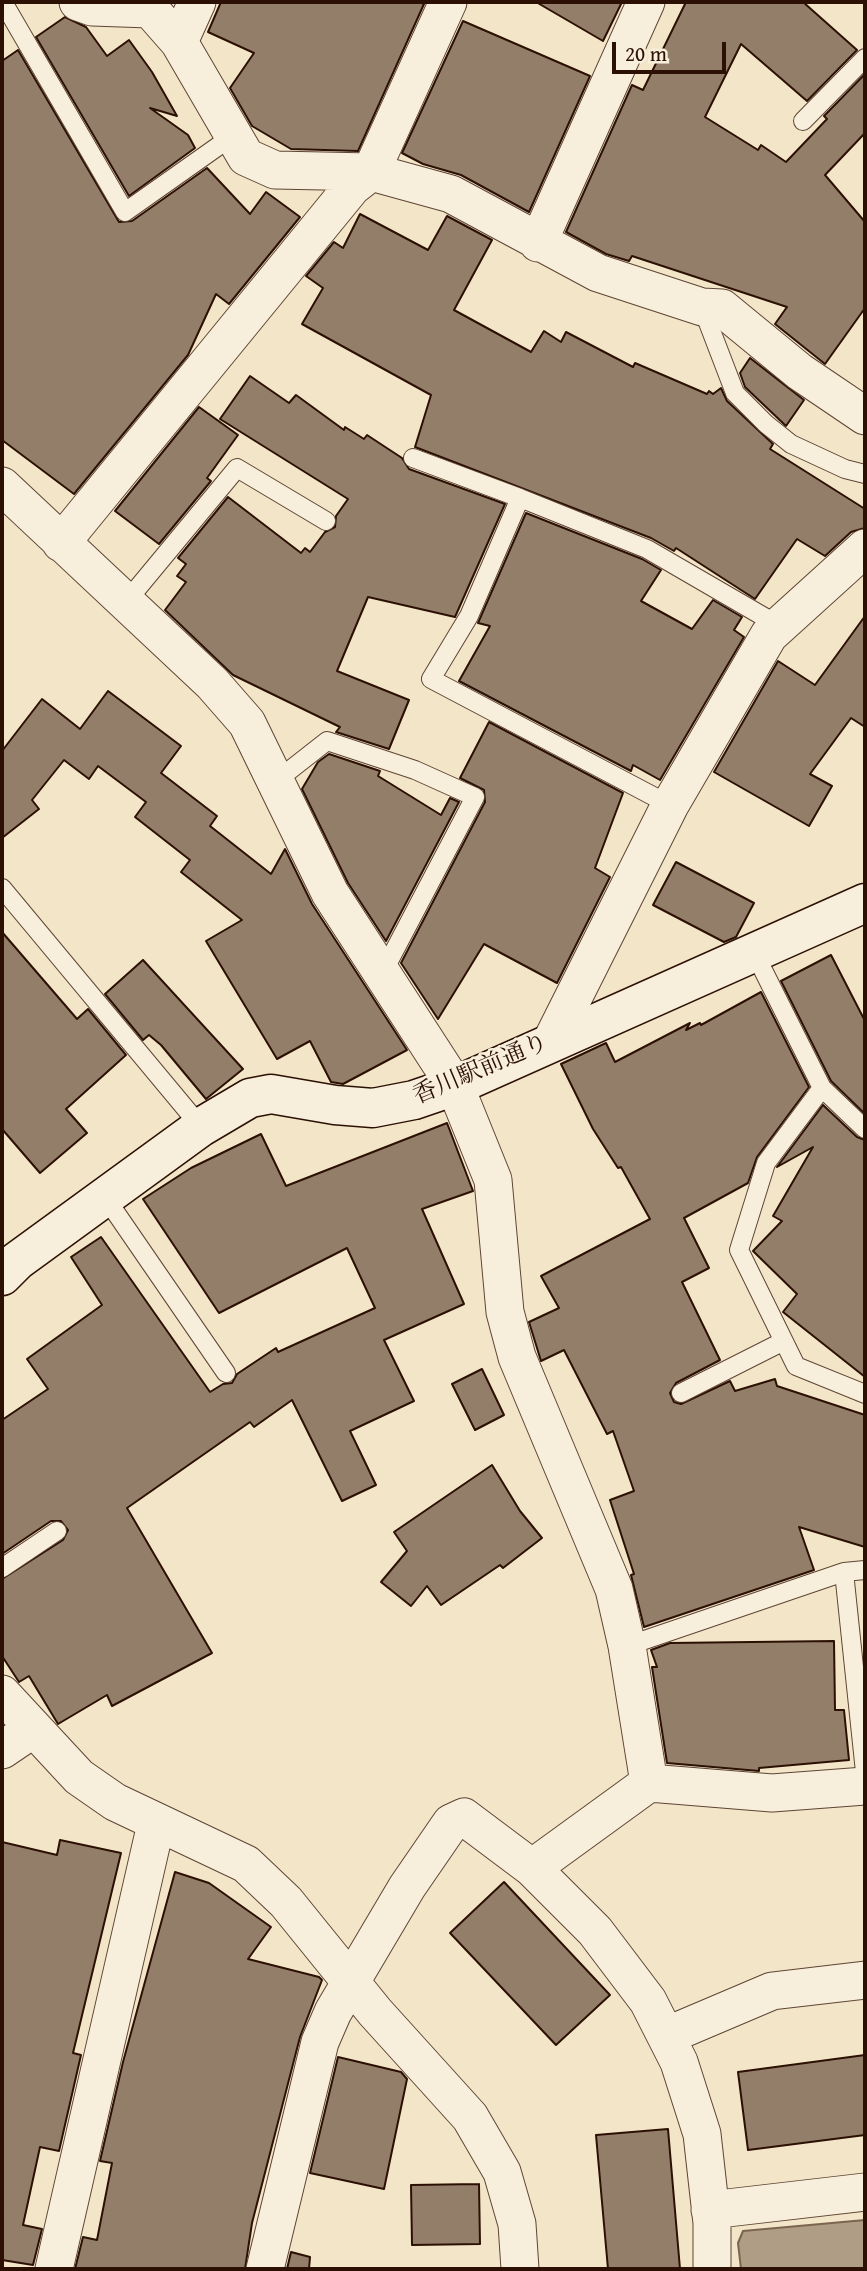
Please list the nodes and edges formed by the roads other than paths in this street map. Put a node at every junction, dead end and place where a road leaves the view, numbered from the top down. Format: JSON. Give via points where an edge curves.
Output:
{"nodes":[{"id":1,"x":3,"y":2,"type":"edge"},
{"id":2,"x":78,"y":2,"type":"edge"},
{"id":3,"x":197,"y":2,"type":"edge"},
{"id":4,"x":448,"y":2,"type":"edge"},
{"id":5,"x":646,"y":2,"type":"edge"},
{"id":6,"x":179,"y":42,"type":"junction"},
{"id":7,"x":865,"y":58,"type":"edge"},
{"id":8,"x":803,"y":121,"type":"dead end"},
{"id":9,"x":234,"y":135,"type":"junction"},
{"id":10,"x":372,"y":173,"type":"junction"},
{"id":11,"x":538,"y":243,"type":"junction"},
{"id":12,"x":702,"y":307,"type":"junction"},
{"id":13,"x":865,"y":416,"type":"edge"},
{"id":14,"x":413,"y":458,"type":"dead end"},
{"id":15,"x":865,"y":474,"type":"edge"},
{"id":16,"x":2,"y":486,"type":"edge"},
{"id":17,"x":520,"y":498,"type":"junction"},
{"id":18,"x":326,"y":521,"type":"dead end"},
{"id":19,"x":61,"y":543,"type":"junction"},
{"id":20,"x":865,"y":548,"type":"edge"},
{"id":21,"x":126,"y":602,"type":"junction"},
{"id":22,"x":778,"y":625,"type":"junction"},
{"id":23,"x":276,"y":781,"type":"junction"},
{"id":24,"x":670,"y":805,"type":"junction"},
{"id":25,"x":2,"y":888,"type":"edge"},
{"id":26,"x":865,"y":903,"type":"edge"},
{"id":27,"x":754,"y":953,"type":"junction"},
{"id":28,"x":381,"y":975,"type":"junction"},
{"id":29,"x":552,"y":1040,"type":"junction"},
{"id":30,"x":455,"y":1086,"type":"junction"},
{"id":31,"x":822,"y":1088,"type":"junction"},
{"id":32,"x":201,"y":1127,"type":"junction"},
{"id":33,"x":865,"y":1129,"type":"edge"},
{"id":34,"x":105,"y":1197,"type":"junction"},
{"id":35,"x":2,"y":1276,"type":"edge"},
{"id":36,"x":782,"y":1342,"type":"junction"},
{"id":37,"x":226,"y":1373,"type":"dead end"},
{"id":38,"x":681,"y":1393,"type":"dead end"},
{"id":39,"x":865,"y":1394,"type":"edge"},
{"id":40,"x":57,"y":1531,"type":"dead end"},
{"id":41,"x":2,"y":1568,"type":"edge"},
{"id":42,"x":865,"y":1570,"type":"edge"},
{"id":43,"x":844,"y":1572,"type":"junction"},
{"id":44,"x":627,"y":1646,"type":"junction"},
{"id":45,"x":2,"y":1694,"type":"edge"},
{"id":46,"x":33,"y":1729,"type":"junction"},
{"id":47,"x":2,"y":1750,"type":"edge"},
{"id":48,"x":865,"y":1772,"type":"edge"},
{"id":49,"x":649,"y":1783,"type":"junction"},
{"id":50,"x":865,"y":1786,"type":"edge"},
{"id":51,"x":156,"y":1824,"type":"junction"},
{"id":52,"x":532,"y":1868,"type":"junction"},
{"id":53,"x":865,"y":1980,"type":"edge"},
{"id":54,"x":351,"y":1982,"type":"junction"},
{"id":55,"x":666,"y":2036,"type":"junction"},
{"id":56,"x":865,"y":2192,"type":"edge"},
{"id":57,"x":710,"y":2210,"type":"junction"},
{"id":58,"x":54,"y":2269,"type":"edge"},
{"id":59,"x":265,"y":2269,"type":"edge"},
{"id":60,"x":520,"y":2269,"type":"edge"},
{"id":61,"x":712,"y":2269,"type":"edge"}],
"edges":[{"from":1,"to":9,"type":"lane","via":[[125,212]]},
{"from":2,"to":6,"type":"street","via":[[92,7],[150,9]]},
{"from":3,"to":6,"type":"street"},
{"from":4,"to":10,"type":"street"},
{"from":5,"to":11,"type":"street"},
{"from":6,"to":9,"type":"street"},
{"from":7,"to":8,"type":"lane"},
{"from":9,"to":10,"type":"street","via":[[246,157],[275,170]]},
{"from":10,"to":11,"type":"street","via":[[451,194]]},
{"from":10,"to":19,"type":"street","via":[[352,187]]},
{"from":11,"to":12,"type":"street","via":[[598,273]]},
{"from":12,"to":13,"type":"street","via":[[722,308],[800,372]]},
{"from":12,"to":15,"type":"lane","via":[[735,393],[791,444]]},
{"from":14,"to":17,"type":"lane"},
{"from":16,"to":19,"type":"street"},
{"from":17,"to":22,"type":"lane","via":[[647,549]]},
{"from":17,"to":24,"type":"lane","via":[[469,616],[431,679]]},
{"from":18,"to":21,"type":"lane","via":[[237,468]]},
{"from":19,"to":21,"type":"street"},
{"from":20,"to":22,"type":"street"},
{"from":21,"to":23,"type":"street","via":[[212,683],[247,723]]},
{"from":22,"to":24,"type":"street"},
{"from":23,"to":28,"type":"street","via":[[330,893]]},
{"from":23,"to":28,"type":"lane","via":[[327,741],[415,770],[475,797]]},
{"from":24,"to":29,"type":"street"},
{"from":25,"to":32,"type":"lane"},
{"from":26,"to":27,"type":"street","name":"香川駅前通り"},
{"from":27,"to":29,"type":"street","name":"香川駅前通り"},
{"from":27,"to":31,"type":"lane"},
{"from":28,"to":30,"type":"street"},
{"from":29,"to":30,"type":"street","name":"香川駅前通り"},
{"from":30,"to":32,"type":"street","name":"香川駅前通り","via":[[373,1108],[271,1094],[250,1098]]},
{"from":30,"to":44,"type":"street","via":[[493,1180],[505,1312],[517,1357],[614,1589]]},
{"from":31,"to":33,"type":"lane"},
{"from":31,"to":36,"type":"lane","via":[[766,1163],[739,1250]]},
{"from":32,"to":34,"type":"street","name":"香川駅前通り"},
{"from":34,"to":35,"type":"street","name":"香川駅前通り"},
{"from":34,"to":37,"type":"lane"},
{"from":36,"to":38,"type":"lane"},
{"from":36,"to":39,"type":"lane","via":[[796,1366]]},
{"from":40,"to":41,"type":"lane"},
{"from":42,"to":43,"type":"lane"},
{"from":43,"to":44,"type":"lane"},
{"from":43,"to":48,"type":"lane"},
{"from":44,"to":49,"type":"street"},
{"from":45,"to":46,"type":"street"},
{"from":46,"to":47,"type":"street"},
{"from":46,"to":51,"type":"street","via":[[79,1777]]},
{"from":49,"to":50,"type":"street","via":[[772,1793]]},
{"from":49,"to":52,"type":"street"},
{"from":51,"to":54,"type":"street","via":[[246,1864],[286,1902]]},
{"from":51,"to":58,"type":"street"},
{"from":52,"to":54,"type":"street","via":[[464,1817],[450,1824],[407,1886]]},
{"from":52,"to":55,"type":"street","via":[[595,1931],[648,2001]]},
{"from":53,"to":55,"type":"street","via":[[772,1991]]},
{"from":54,"to":59,"type":"street","via":[[320,2042]]},
{"from":54,"to":60,"type":"street","via":[[470,2117],[502,2172],[517,2224]]},
{"from":55,"to":57,"type":"street","via":[[702,2134]]},
{"from":56,"to":57,"type":"street"},
{"from":57,"to":61,"type":"street"}]}
